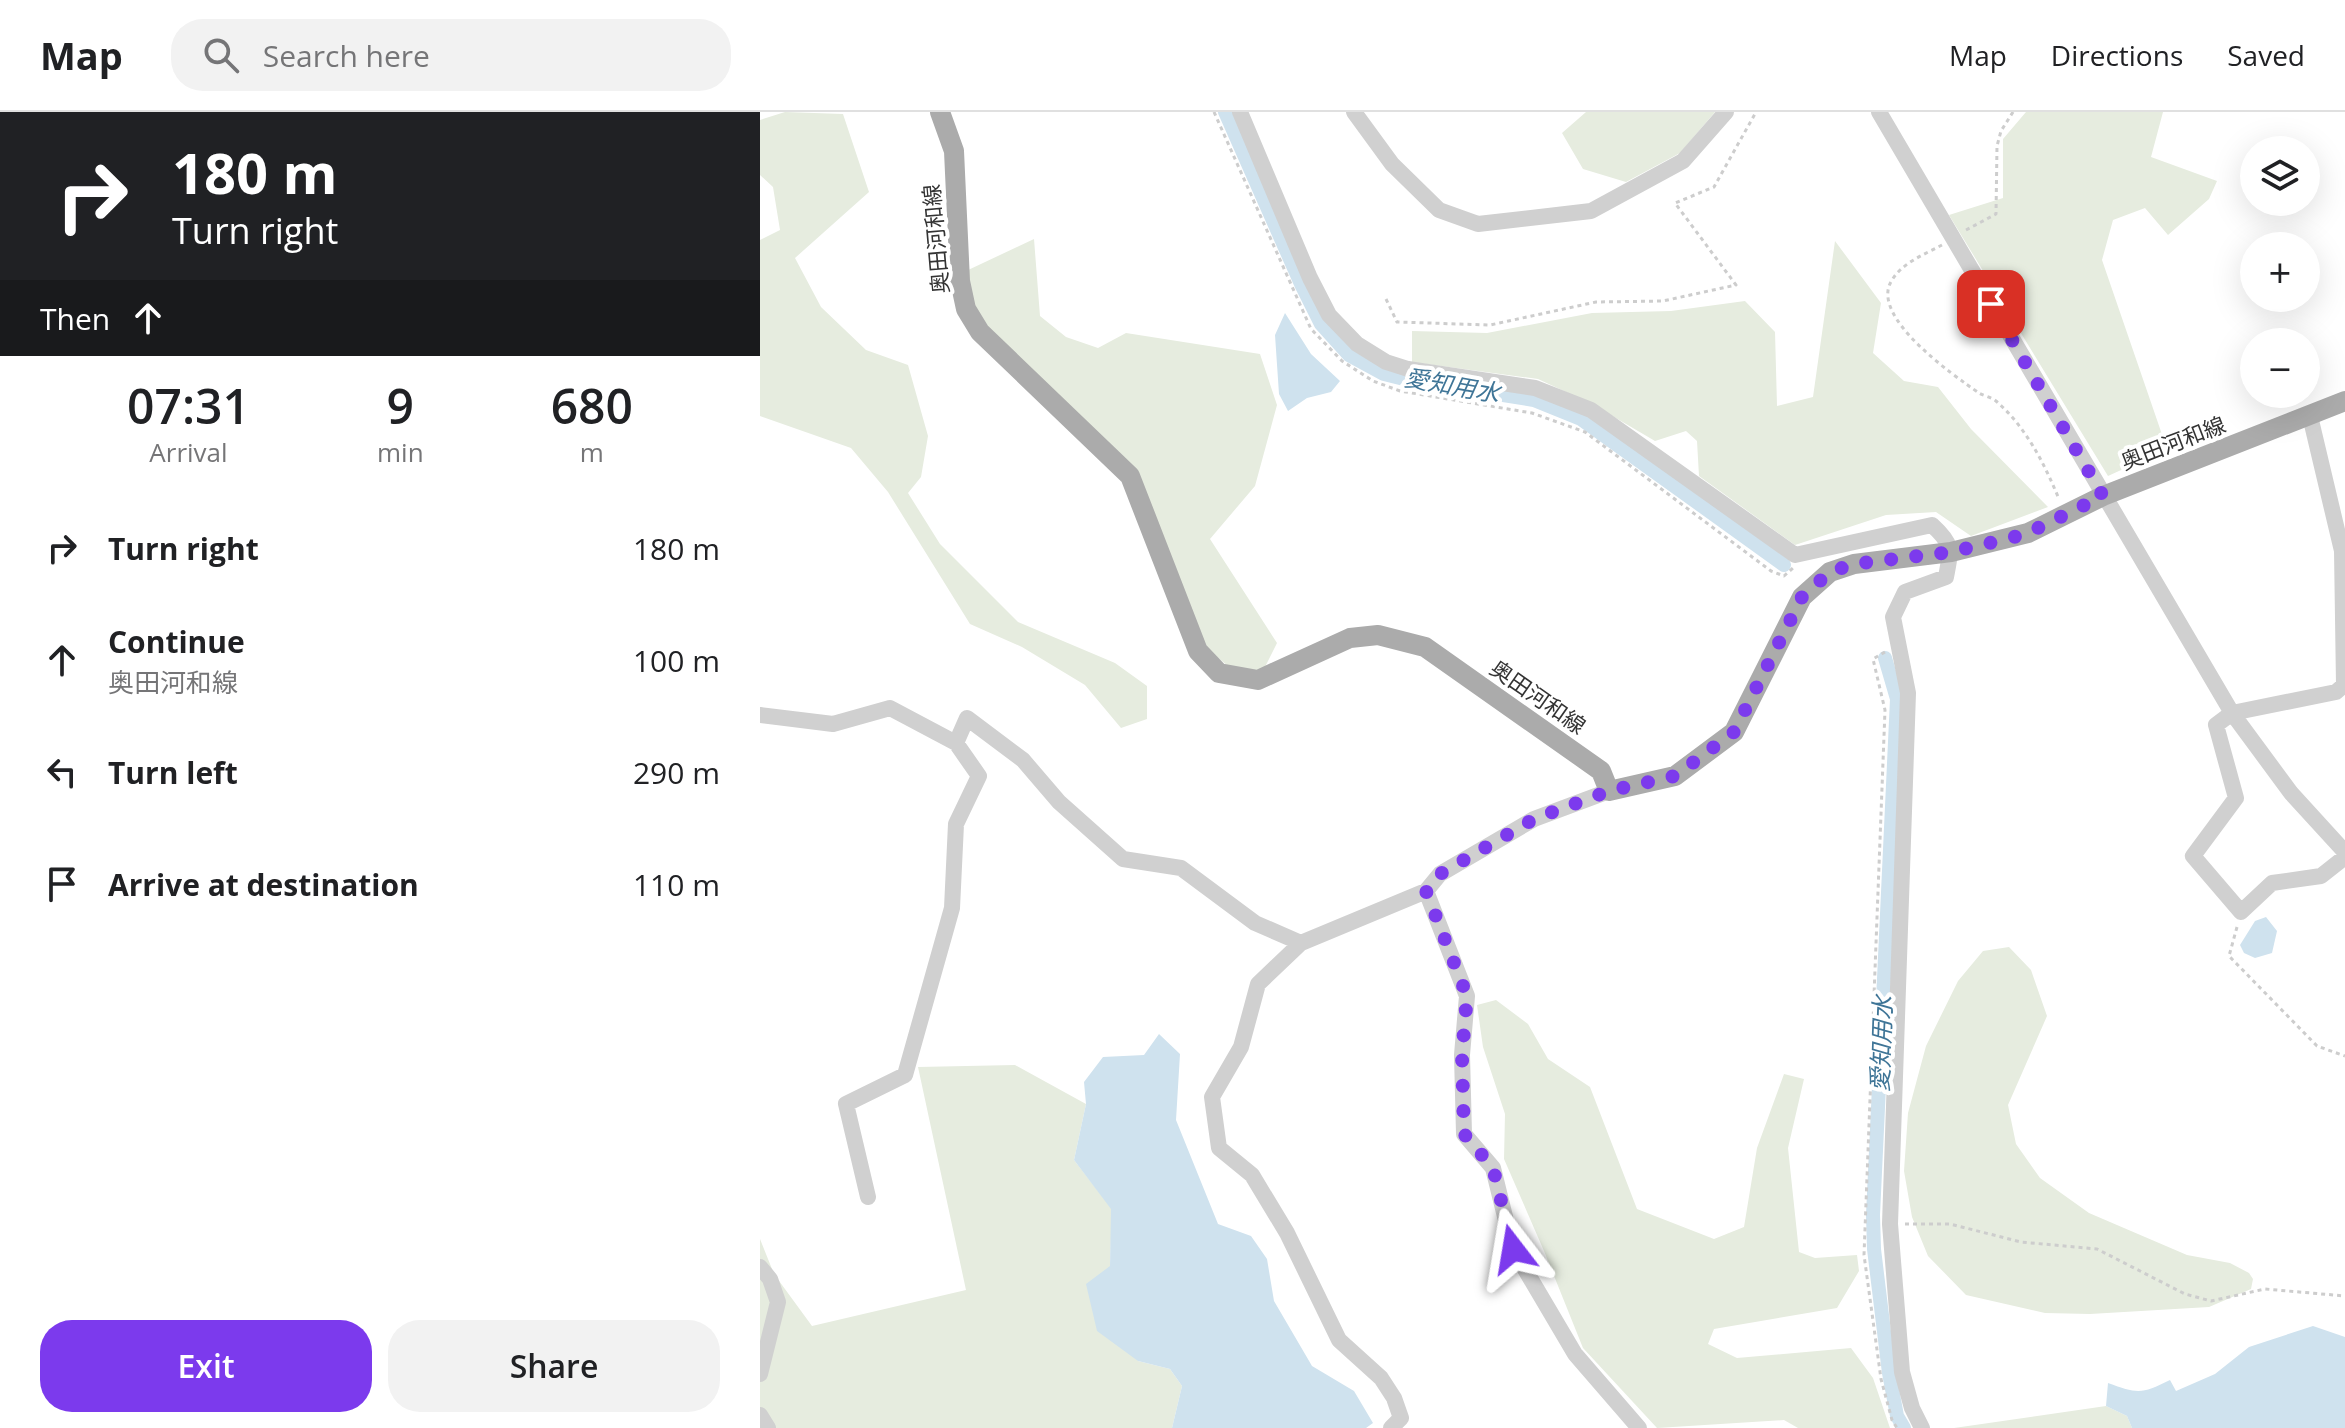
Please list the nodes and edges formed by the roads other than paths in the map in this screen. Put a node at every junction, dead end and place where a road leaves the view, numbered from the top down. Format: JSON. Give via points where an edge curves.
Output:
{"nodes":[{"id":1,"x":940,"y":112,"type":"edge"},
{"id":2,"x":1240,"y":112,"type":"edge"},
{"id":3,"x":1354,"y":112,"type":"edge"},
{"id":4,"x":1726,"y":112,"type":"edge"},
{"id":5,"x":1879,"y":112,"type":"edge"},
{"id":6,"x":2345,"y":401,"type":"edge"},
{"id":7,"x":2310,"y":416,"type":"junction"},
{"id":8,"x":2103,"y":496,"type":"junction"},
{"id":9,"x":1951,"y":552,"type":"junction"},
{"id":10,"x":2232,"y":713,"type":"junction"},
{"id":11,"x":760,"y":715,"type":"edge"},
{"id":12,"x":956,"y":743,"type":"junction"},
{"id":13,"x":1609,"y":791,"type":"junction"},
{"id":14,"x":2345,"y":855,"type":"edge"},
{"id":15,"x":1426,"y":891,"type":"junction"},
{"id":16,"x":1301,"y":943,"type":"junction"},
{"id":17,"x":868,"y":1197,"type":"dead end"},
{"id":18,"x":760,"y":1267,"type":"edge"},
{"id":19,"x":760,"y":1374,"type":"edge"},
{"id":20,"x":760,"y":1415,"type":"edge"},
{"id":21,"x":768,"y":1428,"type":"edge"},
{"id":22,"x":1391,"y":1428,"type":"edge"},
{"id":23,"x":1639,"y":1428,"type":"edge"},
{"id":24,"x":1922,"y":1428,"type":"edge"}],
"edges":[{"from":1,"to":13,"type":"main road","name":"奥田河和線","via":[[954,151],[966,309],[980,332],[1130,476],[1198,651],[1219,673],[1258,680],[1350,638],[1378,635],[1425,647],[1601,771]]},
{"from":2,"to":9,"type":"street","via":[[1329,315],[1357,344],[1386,362],[1535,388],[1591,410],[1795,555],[1932,525],[1948,539]]},
{"from":3,"to":4,"type":"street","via":[[1392,164],[1439,210],[1478,224],[1591,211],[1683,161]]},
{"from":5,"to":8,"type":"street"},
{"from":6,"to":7,"type":"main road","name":"奥田河和線"},
{"from":7,"to":8,"type":"main road","name":"奥田河和線"},
{"from":7,"to":10,"type":"street","via":[[2342,551],[2344,685],[2336,692]]},
{"from":8,"to":9,"type":"main road","name":"奥田河和線","via":[[2028,533]]},
{"from":8,"to":10,"type":"street"},
{"from":9,"to":13,"type":"main road","name":"奥田河和線","via":[[1830,572],[1802,597],[1734,732],[1675,776]]},
{"from":9,"to":24,"type":"street","via":[[1946,577],[1905,592],[1893,617],[1908,693],[1890,1224],[1902,1372]]},
{"from":10,"to":14,"type":"street"},
{"from":10,"to":14,"type":"street","via":[[2216,725],[2236,798],[2193,856],[2241,912],[2272,883],[2321,876]]},
{"from":11,"to":12,"type":"street","via":[[833,724],[890,708]]},
{"from":12,"to":16,"type":"street","via":[[967,718],[1023,760],[1059,802],[1123,859],[1181,868],[1255,923]]},
{"from":12,"to":17,"type":"street","via":[[979,776],[956,824],[952,908],[905,1075],[846,1104]]},
{"from":13,"to":15,"type":"street","via":[[1534,819],[1440,874]]},
{"from":15,"to":16,"type":"street"},
{"from":15,"to":23,"type":"street","via":[[1467,996],[1464,1134],[1493,1168],[1513,1249],[1575,1354]]},
{"from":16,"to":22,"type":"street","via":[[1258,984],[1241,1047],[1212,1097],[1219,1148],[1252,1175],[1339,1340],[1387,1387],[1401,1418]]},
{"from":18,"to":19,"type":"street","via":[[778,1302]]},
{"from":20,"to":21,"type":"street"}]}
